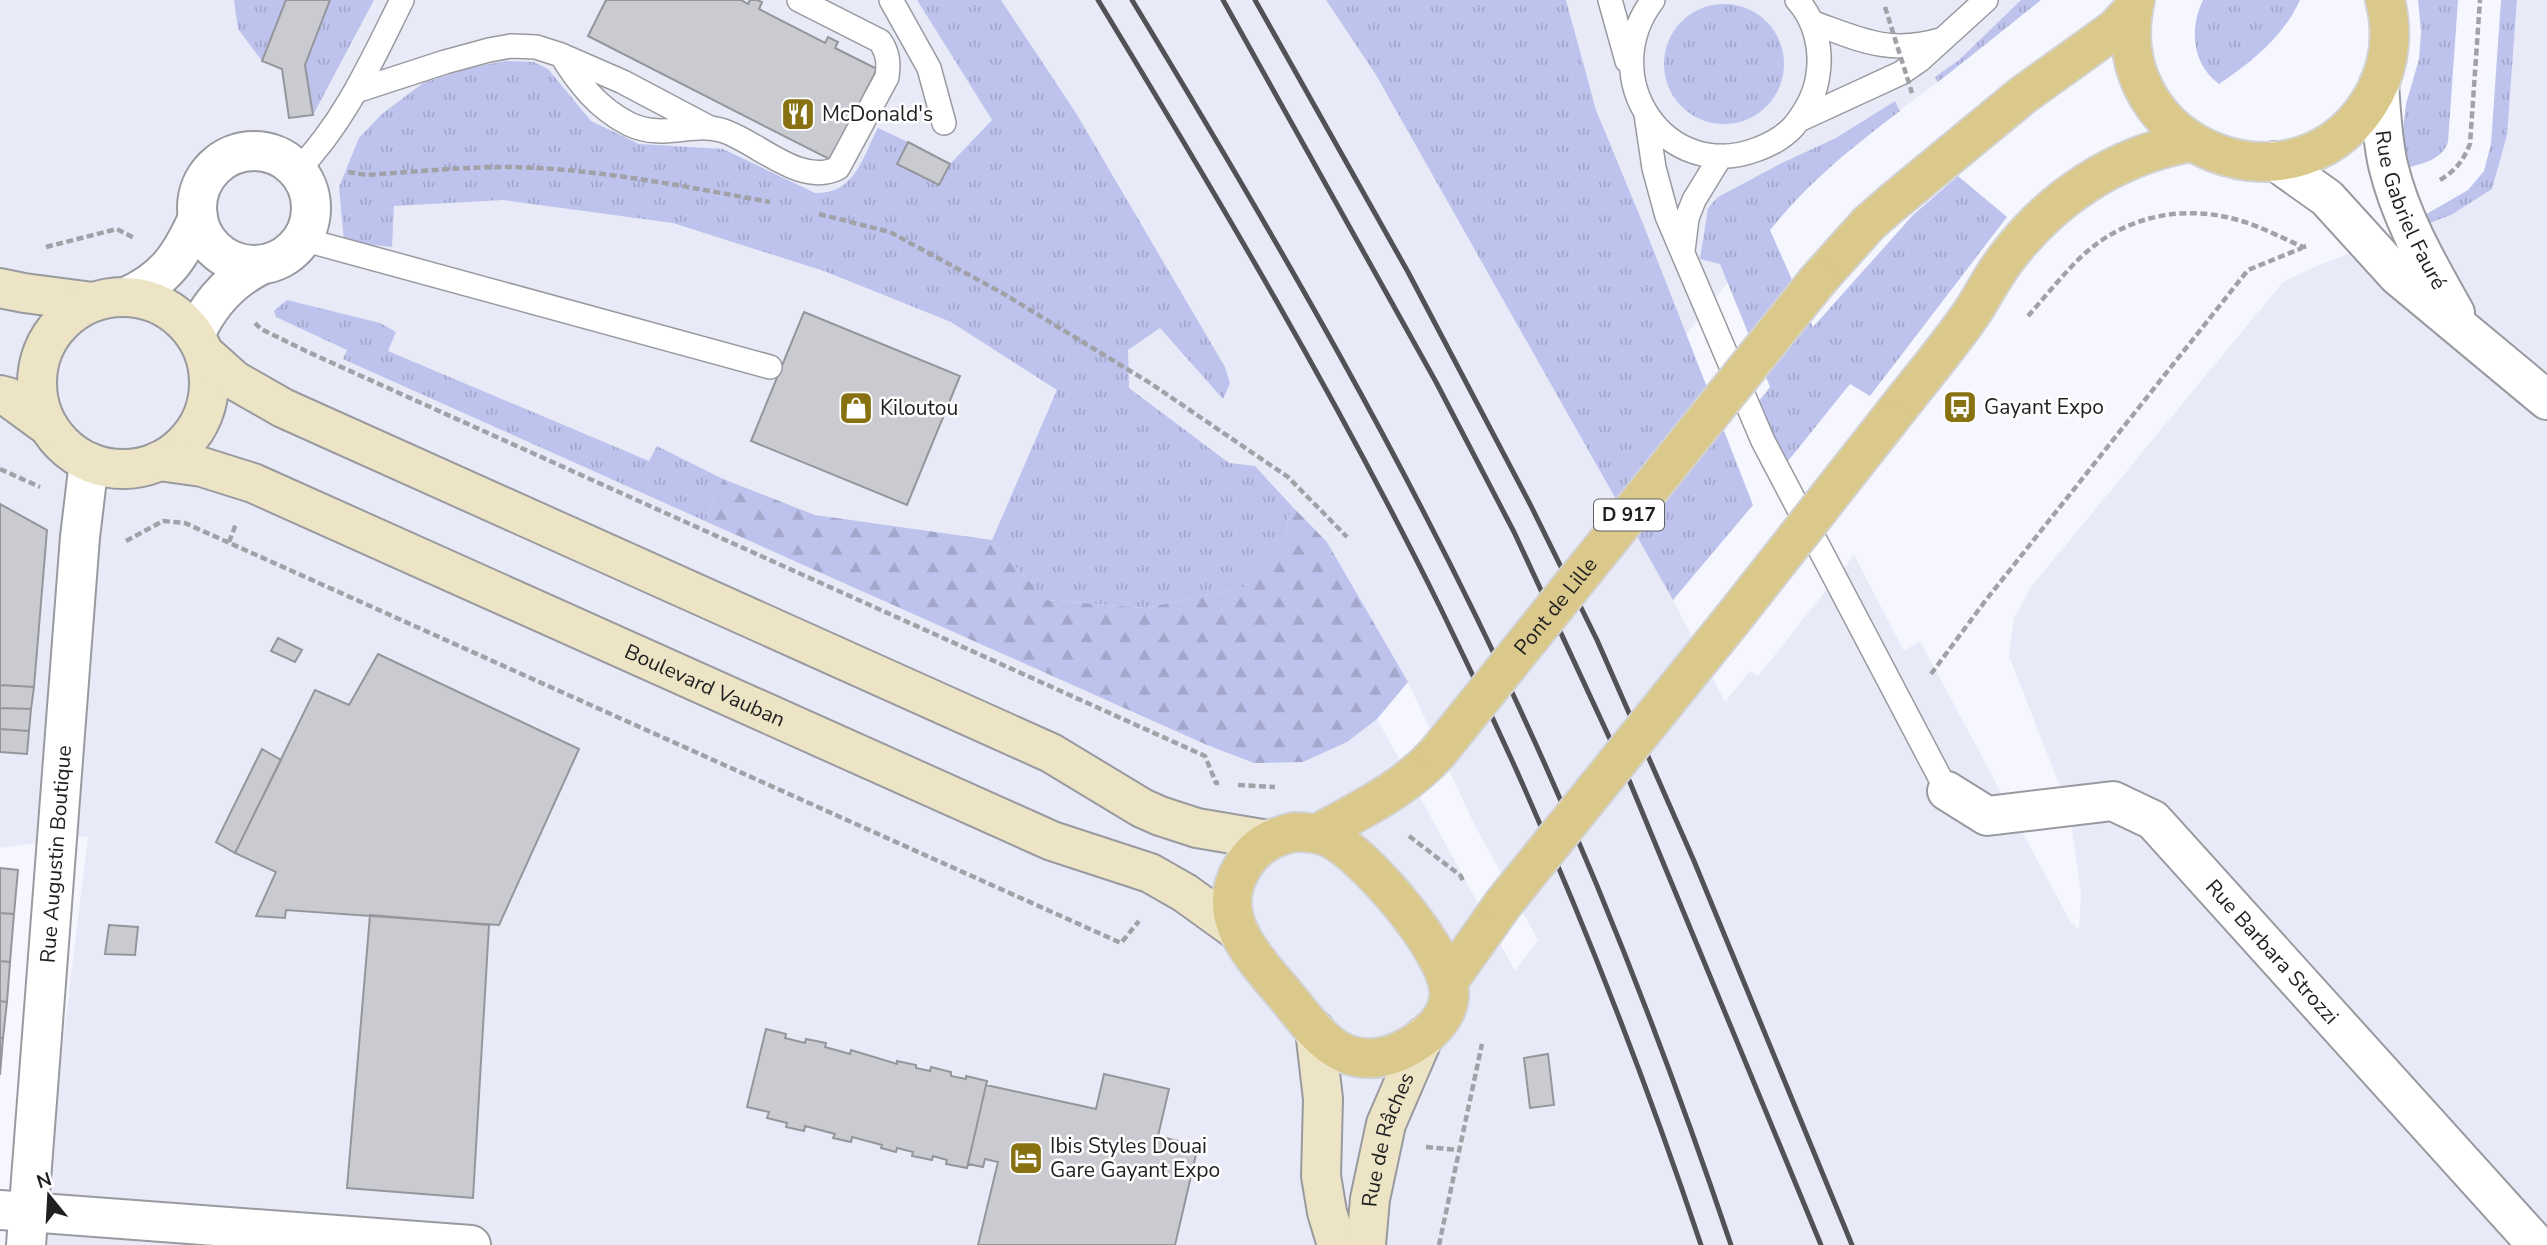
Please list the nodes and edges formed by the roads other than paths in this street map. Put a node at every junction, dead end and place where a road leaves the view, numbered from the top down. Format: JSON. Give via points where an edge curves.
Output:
{"nodes":[{"id":1,"x":402,"y":0,"type":"edge"},
{"id":2,"x":799,"y":0,"type":"edge"},
{"id":3,"x":891,"y":0,"type":"edge"},
{"id":4,"x":1610,"y":0,"type":"edge"},
{"id":5,"x":1653,"y":0,"type":"edge"},
{"id":6,"x":1797,"y":0,"type":"edge"},
{"id":7,"x":1986,"y":0,"type":"edge"},
{"id":8,"x":2385,"y":0,"type":"edge"},
{"id":9,"x":2134,"y":5,"type":"edge"},
{"id":10,"x":1811,"y":22,"type":"junction"},
{"id":11,"x":1943,"y":39,"type":"junction"},
{"id":12,"x":561,"y":55,"type":"junction"},
{"id":13,"x":1631,"y":73,"type":"junction"},
{"id":14,"x":2379,"y":84,"type":"junction"},
{"id":15,"x":356,"y":91,"type":"junction"},
{"id":16,"x":1646,"y":114,"type":"junction"},
{"id":17,"x":1799,"y":120,"type":"junction"},
{"id":18,"x":944,"y":123,"type":"dead end"},
{"id":19,"x":708,"y":127,"type":"junction"},
{"id":20,"x":2190,"y":142,"type":"junction"},
{"id":21,"x":1721,"y":156,"type":"junction"},
{"id":22,"x":2275,"y":161,"type":"junction"},
{"id":23,"x":305,"y":163,"type":"junction"},
{"id":24,"x":198,"y":218,"type":"junction"},
{"id":25,"x":302,"y":239,"type":"junction"},
{"id":26,"x":1683,"y":251,"type":"junction"},
{"id":27,"x":261,"y":265,"type":"junction"},
{"id":28,"x":0,"y":288,"type":"edge"},
{"id":29,"x":109,"y":299,"type":"junction"},
{"id":30,"x":2465,"y":330,"type":"junction"},
{"id":31,"x":200,"y":344,"type":"junction"},
{"id":32,"x":770,"y":367,"type":"dead end"},
{"id":33,"x":0,"y":395,"type":"edge"},
{"id":34,"x":2547,"y":400,"type":"edge"},
{"id":35,"x":49,"y":427,"type":"junction"},
{"id":36,"x":159,"y":461,"type":"junction"},
{"id":37,"x":89,"y":462,"type":"junction"},
{"id":38,"x":1947,"y":791,"type":"joint"},
{"id":39,"x":1317,"y":834,"type":"junction"},
{"id":40,"x":1268,"y":840,"type":"junction"},
{"id":41,"x":1239,"y":932,"type":"junction"},
{"id":42,"x":1448,"y":982,"type":"junction"},
{"id":43,"x":1315,"y":1030,"type":"junction"},
{"id":44,"x":1424,"y":1037,"type":"junction"},
{"id":45,"x":18,"y":1222,"type":"edge"},
{"id":46,"x":471,"y":1245,"type":"edge"},
{"id":47,"x":1337,"y":1245,"type":"edge"},
{"id":48,"x":1366,"y":1245,"type":"edge"},
{"id":49,"x":2537,"y":1245,"type":"edge"}],
"edges":[{"from":1,"to":15,"type":"lane"},
{"from":2,"to":19,"type":"lane","via":[[880,41],[889,63],[887,76],[838,169],[815,174],[799,169]]},
{"from":3,"to":18,"type":"lane","via":[[929,68]]},
{"from":4,"to":13,"type":"lane"},
{"from":5,"to":13,"type":"lane","via":[[1636,27]]},
{"from":6,"to":10,"type":"lane"},
{"from":7,"to":11,"type":"lane"},
{"from":8,"to":14,"type":"main road","via":[[2389,47]]},
{"from":9,"to":20,"type":"main road","via":[[2131,44],[2138,77],[2164,120]]},
{"from":9,"to":39,"type":"main road","name":"Pont de Lille","number":"D 917","bridge":true,"via":[[2109,33],[2023,95],[1869,223],[1426,766],[1393,791]]},
{"from":10,"to":11,"type":"lane","via":[[1882,46],[1918,46]]},
{"from":10,"to":17,"type":"lane","via":[[1820,65],[1814,94]]},
{"from":11,"to":17,"type":"lane","via":[[1901,73]]},
{"from":12,"to":15,"type":"lane","via":[[536,47],[489,50]]},
{"from":12,"to":19,"type":"lane"},
{"from":12,"to":19,"type":"lane","via":[[581,86],[626,122],[643,130],[667,132]]},
{"from":13,"to":16,"type":"lane"},
{"from":14,"to":22,"type":"main road","via":[[2359,117],[2337,136],[2312,151]]},
{"from":14,"to":30,"type":"street","name":"Rue Gabriel Fauré","via":[[2388,163],[2399,199],[2416,242]]},
{"from":15,"to":23,"type":"lane"},
{"from":16,"to":21,"type":"lane","via":[[1679,144]]},
{"from":16,"to":26,"type":"lane","via":[[1654,168],[1667,216]]},
{"from":17,"to":21,"type":"lane","via":[[1765,147]]},
{"from":20,"to":22,"type":"main road","via":[[2240,161]]},
{"from":20,"to":42,"type":"main road","bridge":true,"via":[[2140,155],[2099,174],[2046,213],[2004,261],[1970,315],[1735,617],[1503,904]]},
{"from":21,"to":26,"type":"lane","via":[[1694,200]]},
{"from":22,"to":30,"type":"street","name":"Rue Gabriel Fauré","via":[[2315,187],[2398,276]]},
{"from":23,"to":24,"type":"street","via":[[289,163],[267,153],[231,157],[204,181]]},
{"from":23,"to":25,"type":"street","via":[[311,218]]},
{"from":24,"to":27,"type":"street","via":[[207,240],[225,257]]},
{"from":24,"to":29,"type":"street","via":[[164,274],[142,290]]},
{"from":25,"to":27,"type":"street","via":[[284,257]]},
{"from":25,"to":32,"type":"lane"},
{"from":26,"to":38,"type":"lane","via":[[1763,441]]},
{"from":27,"to":31,"type":"street","via":[[231,283],[206,314]]},
{"from":28,"to":29,"type":"main road","via":[[51,297]]},
{"from":29,"to":31,"type":"main road","via":[[158,303],[185,322]]},
{"from":29,"to":35,"type":"main road","via":[[78,309],[65,319],[42,354],[37,395]]},
{"from":30,"to":34,"type":"street","name":"Rue Gabriel Fauré"},
{"from":31,"to":36,"type":"main road","via":[[209,372],[209,391],[199,425],[175,452]]},
{"from":31,"to":40,"type":"main road","via":[[234,380],[283,408],[1051,753],[1142,808],[1180,824]]},
{"from":33,"to":35,"type":"main road"},
{"from":35,"to":37,"type":"main road","via":[[59,441]]},
{"from":36,"to":37,"type":"main road","via":[[124,469]]},
{"from":36,"to":41,"type":"main road","name":"Boulevard Vauban","via":[[202,467],[253,483],[1052,841],[1150,873]]},
{"from":37,"to":45,"type":"street","name":"Rue Augustin Boutique"},
{"from":38,"to":49,"type":"street","name":"Rue Barbara Strozzi","via":[[1987,816],[2113,801],[2153,820]]},
{"from":39,"to":40,"type":"main road","via":[[1293,832]]},
{"from":39,"to":42,"type":"main road","via":[[1345,848],[1371,872],[1439,956]]},
{"from":40,"to":41,"type":"main road","via":[[1245,862],[1231,891]]},
{"from":41,"to":43,"type":"main road","via":[[1250,952]]},
{"from":42,"to":44,"type":"main road","via":[[1444,1013]]},
{"from":43,"to":44,"type":"main road","via":[[1344,1053],[1366,1058],[1393,1055]]},
{"from":43,"to":47,"type":"main road","via":[[1322,1099],[1321,1176]]},
{"from":44,"to":48,"type":"main road","name":"Rue de Râches","via":[[1386,1124],[1370,1199]]},
{"from":45,"to":46,"type":"street"}]}
